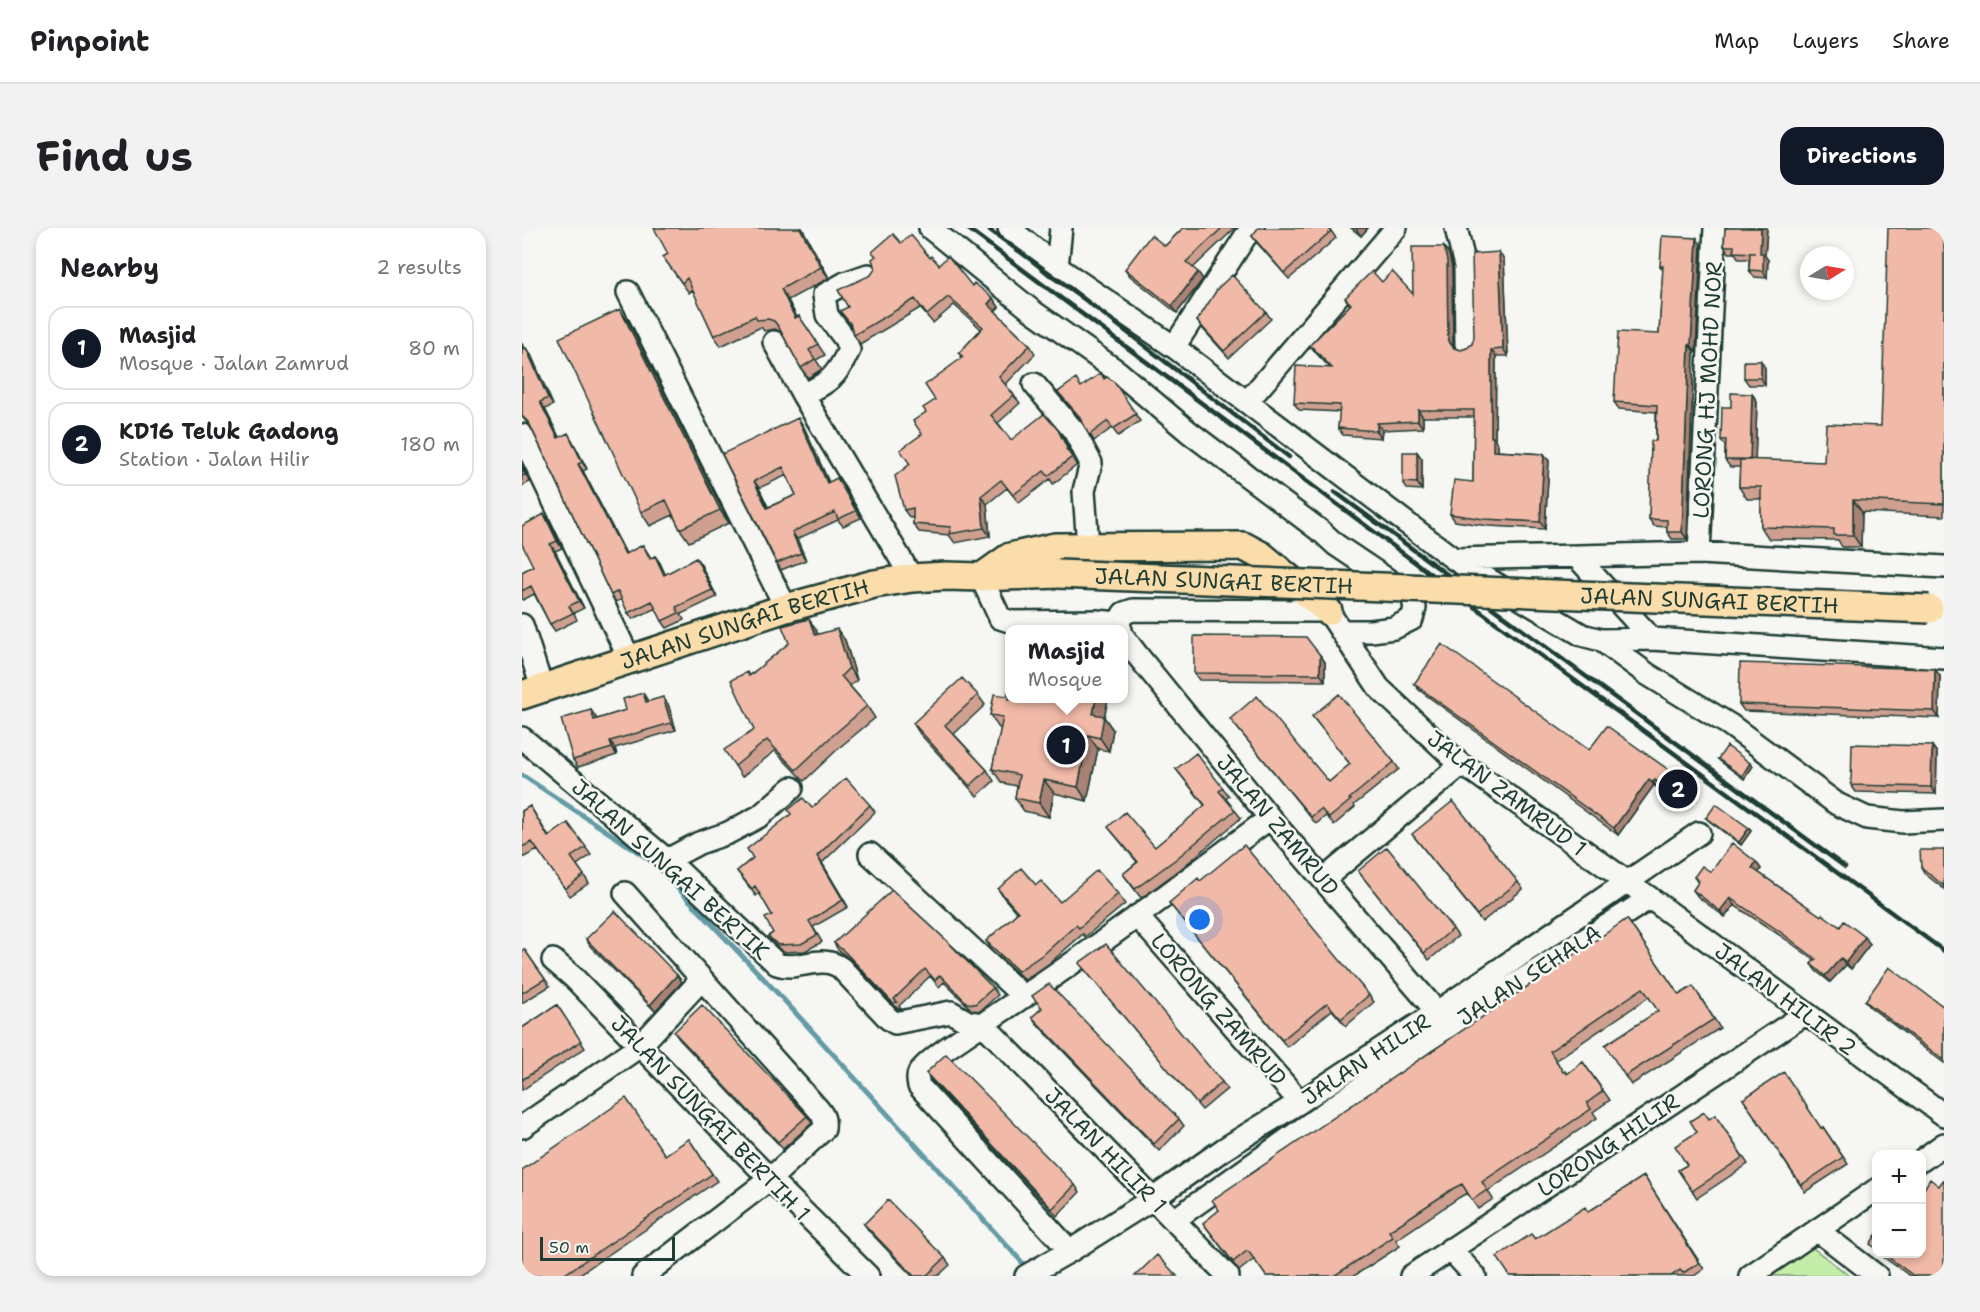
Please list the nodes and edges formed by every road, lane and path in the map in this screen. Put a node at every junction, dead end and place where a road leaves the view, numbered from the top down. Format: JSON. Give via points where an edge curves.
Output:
{"nodes":[{"id":1,"x":930,"y":228,"type":"edge"},
{"id":2,"x":1009,"y":228,"type":"edge"},
{"id":3,"x":1061,"y":228,"type":"edge"},
{"id":4,"x":1253,"y":228,"type":"edge"},
{"id":5,"x":1396,"y":228,"type":"edge"},
{"id":6,"x":1456,"y":228,"type":"edge"},
{"id":7,"x":1715,"y":228,"type":"edge"},
{"id":8,"x":1058,"y":267,"type":"junction"},
{"id":9,"x":868,"y":275,"type":"edge"},
{"id":10,"x":628,"y":292,"type":"dead end"},
{"id":11,"x":774,"y":342,"type":"dead end"},
{"id":12,"x":1466,"y":344,"type":"dead end"},
{"id":13,"x":1174,"y":346,"type":"junction"},
{"id":14,"x":1034,"y":384,"type":"dead end"},
{"id":15,"x":803,"y":395,"type":"junction"},
{"id":16,"x":1247,"y":402,"type":"junction"},
{"id":17,"x":522,"y":435,"type":"edge"},
{"id":18,"x":1088,"y":548,"type":"junction"},
{"id":19,"x":1699,"y":553,"type":"junction"},
{"id":20,"x":1577,"y":557,"type":"junction"},
{"id":21,"x":1454,"y":559,"type":"junction"},
{"id":22,"x":1944,"y":567,"type":"edge"},
{"id":23,"x":912,"y":578,"type":"junction"},
{"id":24,"x":981,"y":578,"type":"junction"},
{"id":25,"x":786,"y":608,"type":"junction"},
{"id":26,"x":1937,"y":609,"type":"edge"},
{"id":27,"x":1335,"y":621,"type":"junction"},
{"id":28,"x":522,"y":625,"type":"edge"},
{"id":29,"x":1108,"y":625,"type":"edge"},
{"id":30,"x":1122,"y":625,"type":"edge"},
{"id":31,"x":1652,"y":639,"type":"junction"},
{"id":32,"x":1601,"y":640,"type":"junction"},
{"id":33,"x":1128,"y":641,"type":"edge"},
{"id":34,"x":1944,"y":658,"type":"edge"},
{"id":35,"x":630,"y":660,"type":"junction"},
{"id":36,"x":532,"y":691,"type":"edge"},
{"id":37,"x":522,"y":738,"type":"edge"},
{"id":38,"x":1461,"y":765,"type":"junction"},
{"id":39,"x":792,"y":788,"type":"dead end"},
{"id":40,"x":1270,"y":818,"type":"junction"},
{"id":41,"x":1944,"y":820,"type":"edge"},
{"id":42,"x":1699,"y":833,"type":"dead end"},
{"id":43,"x":870,"y":854,"type":"dead end"},
{"id":44,"x":667,"y":860,"type":"junction"},
{"id":45,"x":1324,"y":879,"type":"junction"},
{"id":46,"x":1628,"y":883,"type":"junction"},
{"id":47,"x":625,"y":893,"type":"dead end"},
{"id":48,"x":1650,"y":898,"type":"junction"},
{"id":49,"x":1137,"y":916,"type":"junction"},
{"id":50,"x":553,"y":960,"type":"dead end"},
{"id":51,"x":701,"y":980,"type":"junction"},
{"id":52,"x":1024,"y":997,"type":"junction"},
{"id":53,"x":1437,"y":1012,"type":"junction"},
{"id":54,"x":1805,"y":1014,"type":"junction"},
{"id":55,"x":983,"y":1024,"type":"junction"},
{"id":56,"x":640,"y":1046,"type":"junction"},
{"id":57,"x":1300,"y":1102,"type":"junction"},
{"id":58,"x":1944,"y":1115,"type":"edge"},
{"id":59,"x":522,"y":1127,"type":"edge"},
{"id":60,"x":1944,"y":1144,"type":"edge"},
{"id":61,"x":1926,"y":1157,"type":"edge"},
{"id":62,"x":770,"y":1179,"type":"junction"},
{"id":63,"x":1872,"y":1193,"type":"edge"},
{"id":64,"x":1154,"y":1198,"type":"junction"},
{"id":65,"x":1174,"y":1220,"type":"junction"},
{"id":66,"x":1817,"y":1230,"type":"junction"},
{"id":67,"x":1450,"y":1249,"type":"junction"},
{"id":68,"x":1070,"y":1251,"type":"junction"},
{"id":69,"x":1032,"y":1273,"type":"edge"},
{"id":70,"x":643,"y":1276,"type":"edge"},
{"id":71,"x":868,"y":1276,"type":"edge"},
{"id":72,"x":1228,"y":1276,"type":"edge"},
{"id":73,"x":1411,"y":1276,"type":"edge"},
{"id":74,"x":1475,"y":1276,"type":"edge"},
{"id":75,"x":1750,"y":1276,"type":"edge"},
{"id":76,"x":1877,"y":1276,"type":"edge"}],
"edges":[{"from":1,"to":27,"type":"street","via":[[1030,310],[1117,371],[1336,545],[1412,596],[1415,608],[1412,619],[1394,628],[1371,631]]},
{"from":2,"to":8,"type":"street"},
{"from":3,"to":8,"type":"street"},
{"from":4,"to":13,"type":"street"},
{"from":5,"to":16,"type":"street"},
{"from":6,"to":12,"type":"street","via":[[1465,266]]},
{"from":7,"to":19,"type":"street","name":"LORONG HJ MOHD NOR"},
{"from":8,"to":13,"type":"street"},
{"from":9,"to":15,"type":"street","via":[[824,295],[827,315],[849,350],[828,383]]},
{"from":10,"to":25,"type":"street"},
{"from":11,"to":15,"type":"street"},
{"from":13,"to":16,"type":"street"},
{"from":14,"to":18,"type":"street","via":[[1074,431],[1091,463],[1084,490]]},
{"from":15,"to":23,"type":"street"},
{"from":16,"to":21,"type":"street"},
{"from":17,"to":35,"type":"street"},
{"from":18,"to":24,"type":"main road","via":[[1055,547],[1027,552],[1010,558]]},
{"from":18,"to":27,"type":"main road","via":[[1242,546],[1262,556]]},
{"from":19,"to":20,"type":"street"},
{"from":19,"to":22,"type":"street"},
{"from":20,"to":21,"type":"street"},
{"from":20,"to":31,"type":"street"},
{"from":21,"to":32,"type":"street","via":[[1564,626]]},
{"from":23,"to":24,"type":"main road","name":"JALAN SUNGAI BERTIH"},
{"from":23,"to":25,"type":"main road","name":"JALAN SUNGAI BERTIH","via":[[857,588]]},
{"from":24,"to":26,"type":"main road","name":"JALAN SUNGAI BERTIH","bridge":true,"via":[[1058,574]]},
{"from":24,"to":29,"type":"street","via":[[1000,618],[1012,622],[1097,621]]},
{"from":25,"to":35,"type":"main road","name":"JALAN SUNGAI BERTIH"},
{"from":27,"to":30,"type":"street","via":[[1132,610],[1124,613]]},
{"from":27,"to":38,"type":"street","name":"JALAN ZAMRUD 1","via":[[1379,688]]},
{"from":28,"to":36,"type":"street"},
{"from":31,"to":32,"type":"street"},
{"from":31,"to":34,"type":"street"},
{"from":32,"to":41,"type":"street","via":[[1647,674],[1730,724],[1836,804],[1867,818],[1903,822]]},
{"from":33,"to":40,"type":"street","name":"JALAN ZAMRUD"},
{"from":35,"to":36,"type":"main road","name":"JALAN SUNGAI BERTIH"},
{"from":37,"to":44,"type":"street","name":"JALAN SUNGAI BERTIK"},
{"from":38,"to":45,"type":"street"},
{"from":38,"to":46,"type":"street","name":"JALAN ZAMRUD 1"},
{"from":39,"to":44,"type":"street","via":[[760,816]]},
{"from":40,"to":45,"type":"street","name":"JALAN ZAMRUD"},
{"from":40,"to":49,"type":"street"},
{"from":42,"to":46,"type":"street","name":"JALAN HILIR"},
{"from":43,"to":52,"type":"street"},
{"from":44,"to":55,"type":"street","name":"JALAN SUNGAI BERTIK","via":[[777,964],[784,967],[834,963],[896,1023],[951,1012],[968,1022]]},
{"from":45,"to":53,"type":"street","name":"JALAN ZAMRUD"},
{"from":46,"to":48,"type":"street","name":"JALAN HILIR 2"},
{"from":46,"to":53,"type":"street","name":"JALAN HILIR"},
{"from":47,"to":51,"type":"street"},
{"from":48,"to":54,"type":"street","name":"JALAN HILIR 2"},
{"from":48,"to":65,"type":"street","name":"JALAN SEHALA","via":[[1425,1042]]},
{"from":49,"to":52,"type":"street"},
{"from":49,"to":57,"type":"street","name":"LORONG ZAMRUD"},
{"from":50,"to":56,"type":"street","name":"JALAN SUNGAI BERTIH 1"},
{"from":51,"to":56,"type":"street"},
{"from":51,"to":62,"type":"street","via":[[823,1116],[824,1129]]},
{"from":52,"to":55,"type":"street"},
{"from":53,"to":57,"type":"street","name":"JALAN HILIR"},
{"from":54,"to":58,"type":"street","name":"JALAN HILIR 2"},
{"from":54,"to":67,"type":"street","name":"LORONG HILIR"},
{"from":55,"to":64,"type":"street","name":"JALAN HILIR 1"},
{"from":55,"to":68,"type":"street","via":[[927,1063],[919,1073],[918,1086]]},
{"from":56,"to":59,"type":"street"},
{"from":56,"to":62,"type":"street","name":"JALAN SUNGAI BERTIH 1"},
{"from":57,"to":64,"type":"street","name":"JALAN HILIR"},
{"from":60,"to":61,"type":"street"},
{"from":62,"to":70,"type":"street"},
{"from":62,"to":71,"type":"street","name":"JALAN SUNGAI BERTIH 1"},
{"from":63,"to":66,"type":"street"},
{"from":64,"to":65,"type":"street","name":"JALAN HILIR 1"},
{"from":64,"to":68,"type":"street","name":"JALAN HILIR"},
{"from":65,"to":72,"type":"street","name":"JALAN HILIR 1"},
{"from":66,"to":75,"type":"street"},
{"from":66,"to":76,"type":"street"},
{"from":67,"to":73,"type":"street","name":"LORONG HILIR"},
{"from":67,"to":74,"type":"street"},
{"from":68,"to":69,"type":"street","name":"JALAN HILIR"}]}
